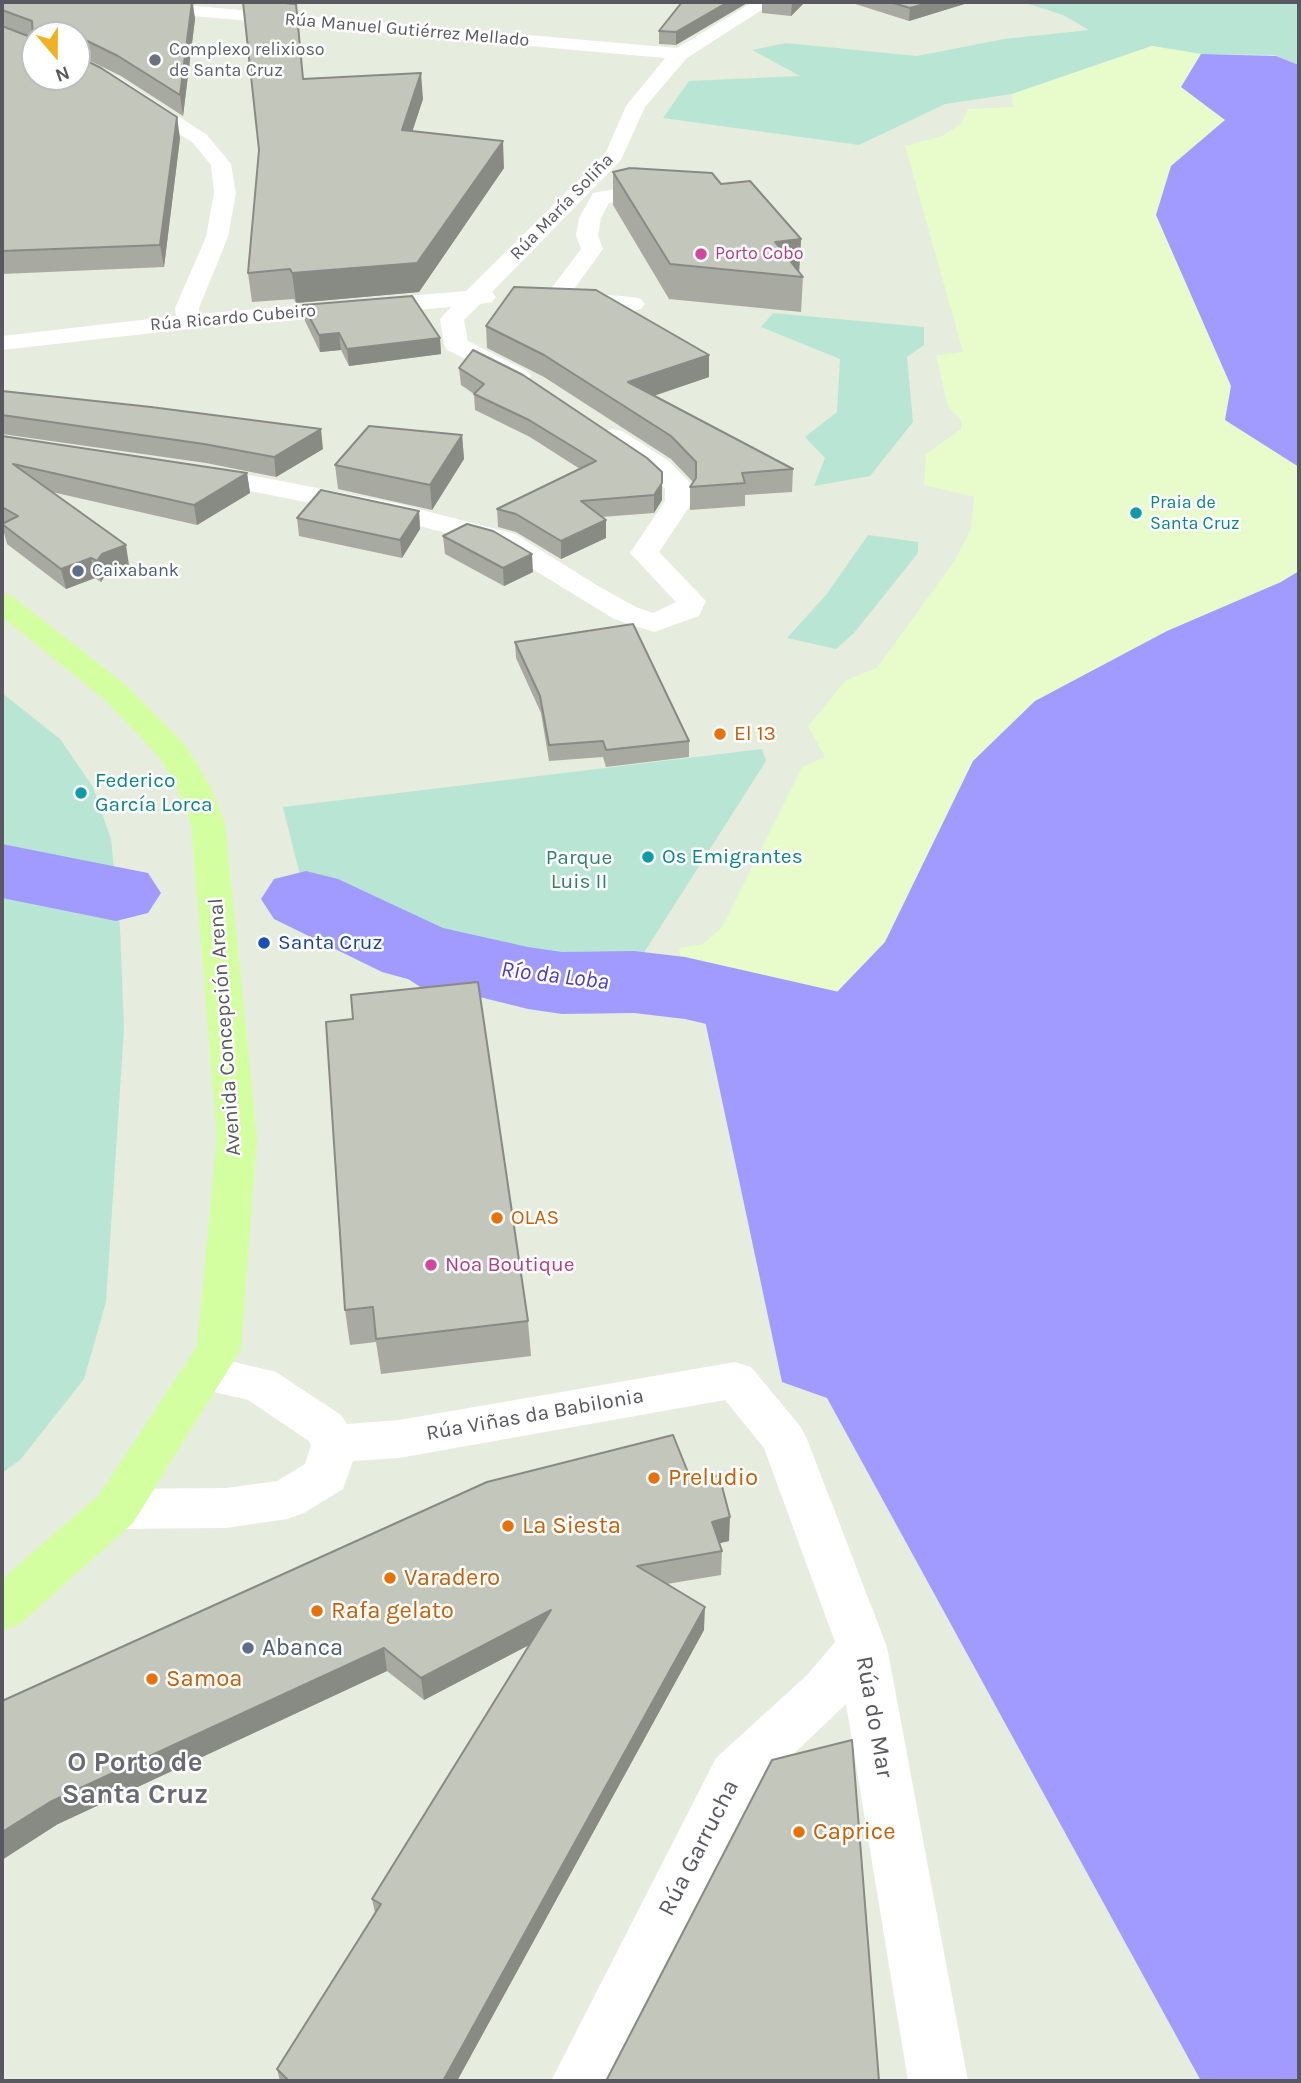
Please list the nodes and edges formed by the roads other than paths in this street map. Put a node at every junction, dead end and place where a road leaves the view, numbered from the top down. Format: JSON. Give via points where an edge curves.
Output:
{"nodes":[{"id":1,"x":92,"y":2,"type":"edge"},
{"id":2,"x":765,"y":2,"type":"edge"},
{"id":3,"x":681,"y":54,"type":"junction"},
{"id":4,"x":91,"y":70,"type":"edge"},
{"id":5,"x":653,"y":193,"type":"edge"},
{"id":6,"x":472,"y":297,"type":"junction"},
{"id":7,"x":500,"y":297,"type":"dead end"},
{"id":8,"x":528,"y":298,"type":"edge"},
{"id":9,"x":556,"y":298,"type":"junction"},
{"id":10,"x":633,"y":304,"type":"dead end"},
{"id":11,"x":188,"y":321,"type":"junction"},
{"id":12,"x":2,"y":343,"type":"edge"},
{"id":13,"x":534,"y":384,"type":"edge"},
{"id":14,"x":591,"y":422,"type":"edge"},
{"id":15,"x":178,"y":470,"type":"edge"},
{"id":16,"x":2,"y":601,"type":"edge"},
{"id":17,"x":205,"y":1373,"type":"junction"},
{"id":18,"x":735,"y":1381,"type":"joint"},
{"id":19,"x":334,"y":1444,"type":"junction"},
{"id":20,"x":116,"y":1508,"type":"junction"},
{"id":21,"x":3,"y":1607,"type":"edge"},
{"id":22,"x":862,"y":1647,"type":"junction"},
{"id":23,"x":581,"y":2081,"type":"edge"},
{"id":24,"x":938,"y":2081,"type":"edge"}],
"edges":[{"from":1,"to":3,"type":"street","name":"Rúa Manuel Gutiérrez Mellado"},
{"from":2,"to":3,"type":"street","name":"Rúa María Soliña"},
{"from":3,"to":6,"type":"street","name":"Rúa María Soliña","via":[[636,106],[614,156]]},
{"from":4,"to":11,"type":"street","via":[[200,139],[221,164],[225,193],[217,237],[187,308]]},
{"from":5,"to":9,"type":"street","via":[[601,198],[590,218],[587,235],[592,249]]},
{"from":6,"to":7,"type":"street","name":"Rúa Ricardo Cubeiro"},
{"from":6,"to":11,"type":"street","name":"Rúa Ricardo Cubeiro"},
{"from":6,"to":13,"type":"street","name":"Rúa María Soliña","via":[[452,319],[456,345]]},
{"from":8,"to":9,"type":"street"},
{"from":9,"to":10,"type":"street"},
{"from":11,"to":12,"type":"street","name":"Rúa Ricardo Cubeiro"},
{"from":14,"to":15,"type":"street","via":[[659,467],[679,486],[679,500],[644,553],[691,601],[688,610],[654,623],[605,602],[506,540],[395,511]]},
{"from":16,"to":17,"type":"main road","name":"Avenida Concepción Arenal","via":[[115,692],[174,753],[208,822],[237,1138],[219,1349]]},
{"from":17,"to":19,"type":"street","via":[[260,1385],[325,1428]]},
{"from":17,"to":20,"type":"main road","name":"Avenida Concepción Arenal"},
{"from":18,"to":19,"type":"street","name":"Rúa Viñas da Babilonia","via":[[399,1439]]},
{"from":18,"to":22,"type":"street","name":"Rúa do Mar","via":[[784,1439]]},
{"from":19,"to":20,"type":"street","via":[[326,1475],[287,1499],[226,1508]]},
{"from":20,"to":21,"type":"main road"},
{"from":22,"to":23,"type":"street","name":"Rúa Garrucha","via":[[825,1691],[735,1775]]},
{"from":22,"to":24,"type":"street","name":"Rúa do Mar"}]}
